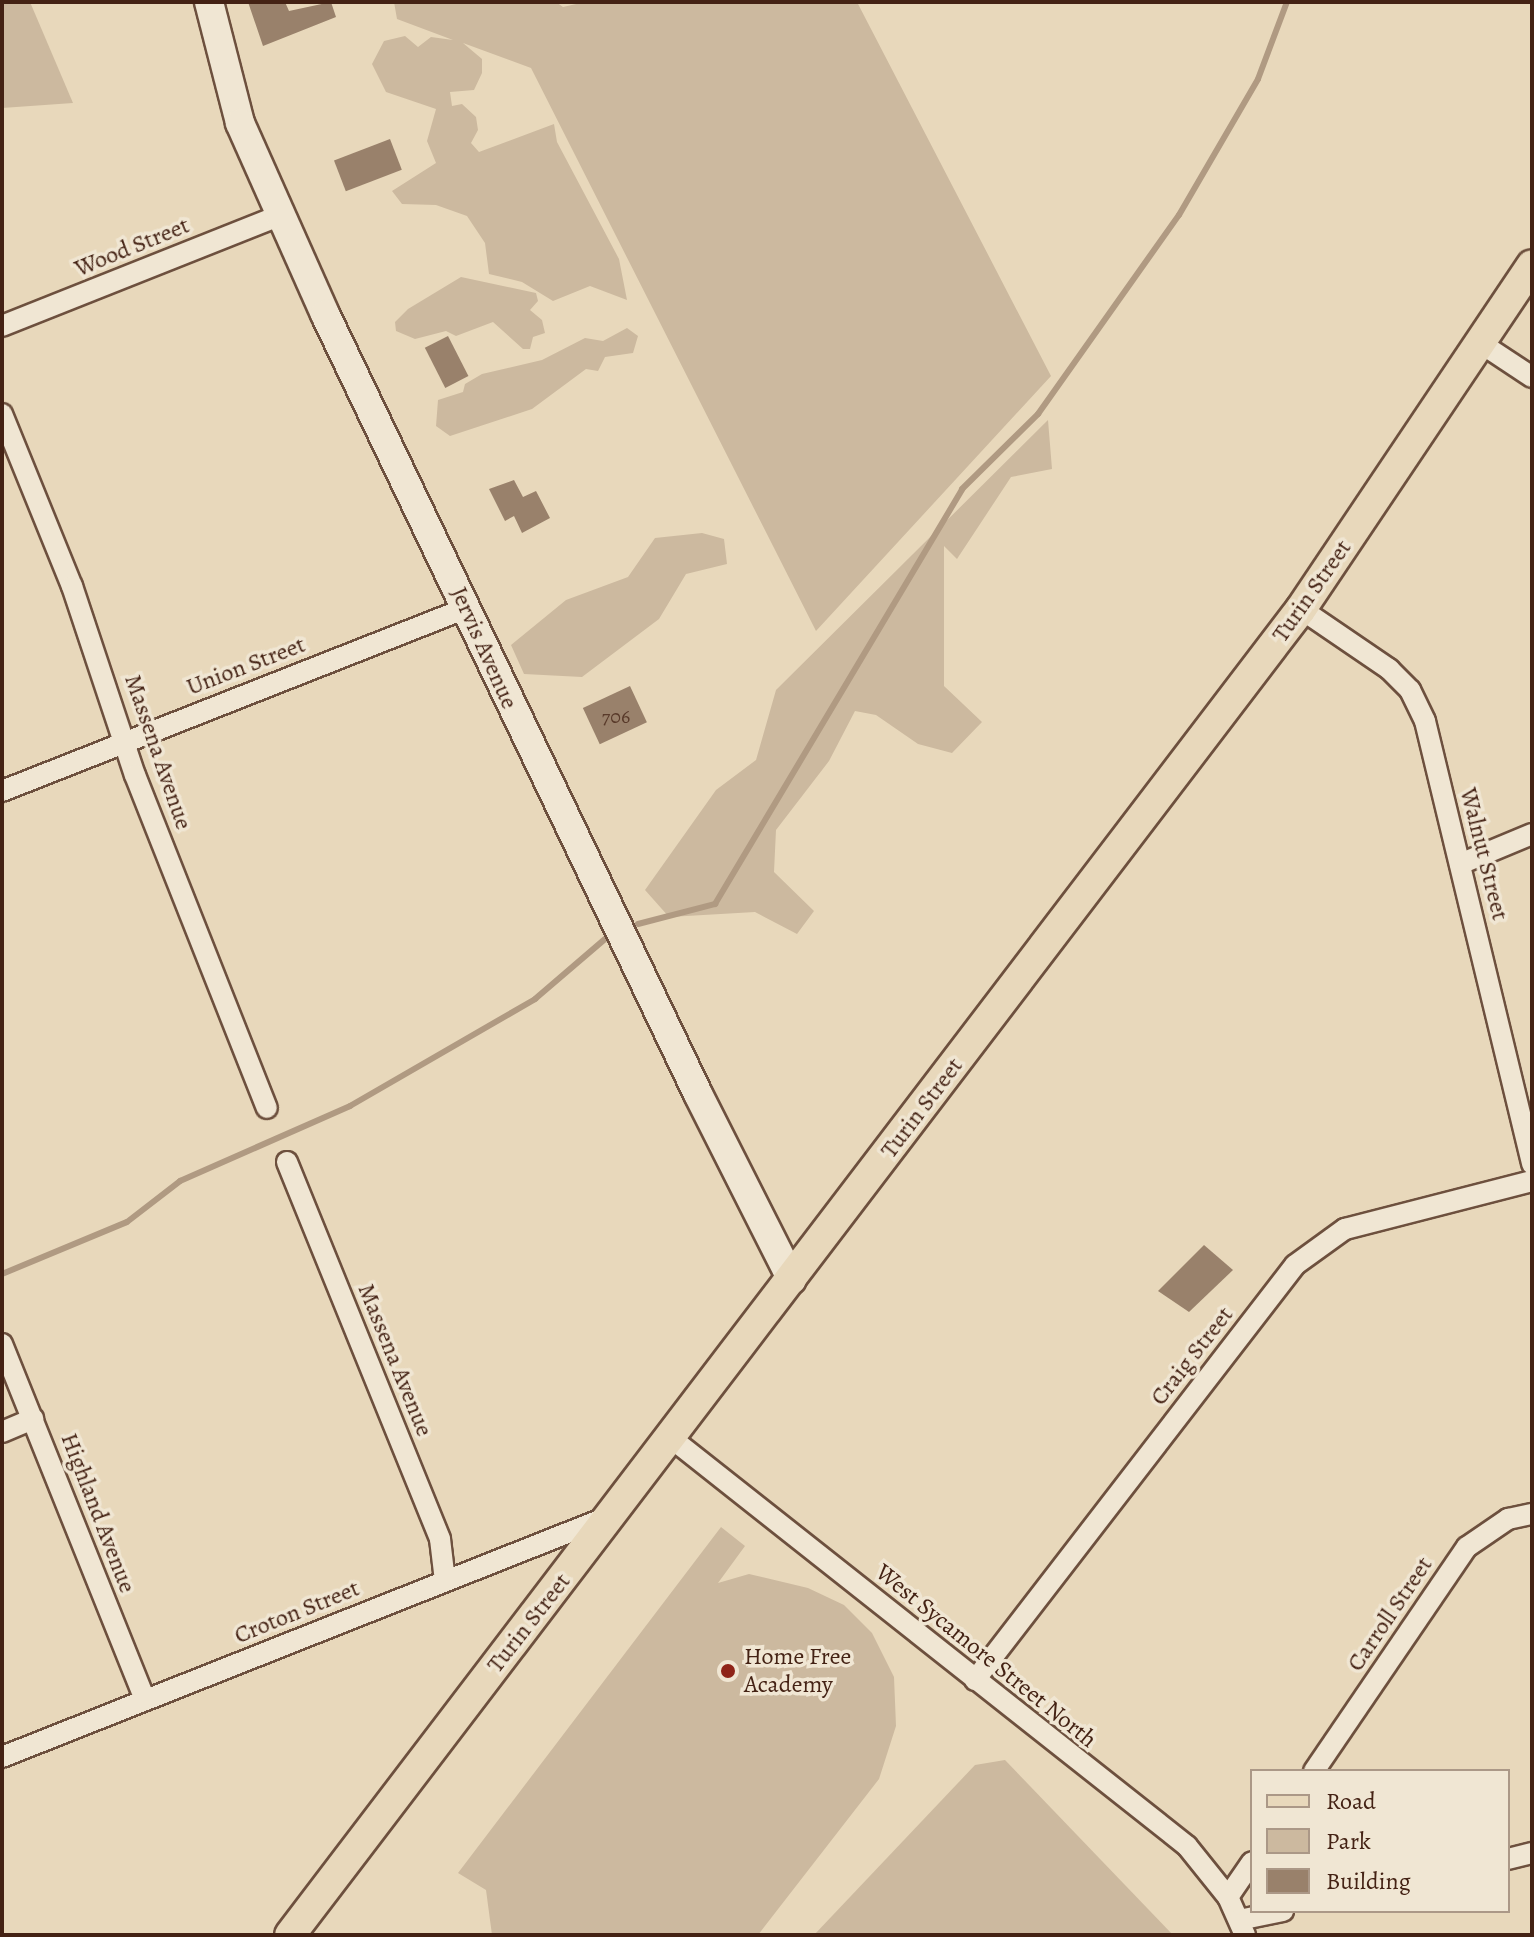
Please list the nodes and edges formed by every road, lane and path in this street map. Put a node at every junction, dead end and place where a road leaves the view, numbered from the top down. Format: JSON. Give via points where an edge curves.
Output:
{"nodes":[{"id":1,"x":209,"y":2,"type":"edge"},
{"id":2,"x":281,"y":215,"type":"junction"},
{"id":3,"x":1532,"y":265,"type":"edge"},
{"id":4,"x":2,"y":326,"type":"edge"},
{"id":5,"x":1482,"y":344,"type":"junction"},
{"id":6,"x":1532,"y":377,"type":"edge"},
{"id":7,"x":2,"y":414,"type":"edge"},
{"id":8,"x":466,"y":608,"type":"junction"},
{"id":9,"x":1301,"y":609,"type":"junction"},
{"id":10,"x":127,"y":741,"type":"junction"},
{"id":11,"x":2,"y":791,"type":"edge"},
{"id":12,"x":1532,"y":834,"type":"edge"},
{"id":13,"x":1460,"y":864,"type":"junction"},
{"id":14,"x":267,"y":1108,"type":"dead end"},
{"id":15,"x":287,"y":1162,"type":"dead end"},
{"id":16,"x":1532,"y":1164,"type":"edge"},
{"id":17,"x":1532,"y":1181,"type":"edge"},
{"id":18,"x":792,"y":1280,"type":"junction"},
{"id":19,"x":2,"y":1344,"type":"edge"},
{"id":20,"x":33,"y":1419,"type":"junction"},
{"id":21,"x":2,"y":1432,"type":"edge"},
{"id":22,"x":671,"y":1438,"type":"junction"},
{"id":23,"x":1532,"y":1514,"type":"edge"},
{"id":24,"x":612,"y":1516,"type":"junction"},
{"id":25,"x":445,"y":1581,"type":"junction"},
{"id":26,"x":975,"y":1680,"type":"junction"},
{"id":27,"x":145,"y":1700,"type":"junction"},
{"id":28,"x":2,"y":1757,"type":"edge"},
{"id":29,"x":1315,"y":1769,"type":"edge"},
{"id":30,"x":1532,"y":1853,"type":"edge"},
{"id":31,"x":1510,"y":1858,"type":"edge"},
{"id":32,"x":1250,"y":1865,"type":"edge"},
{"id":33,"x":1228,"y":1897,"type":"junction"},
{"id":34,"x":1278,"y":1913,"type":"edge"},
{"id":35,"x":1242,"y":1928,"type":"edge"},
{"id":36,"x":290,"y":1935,"type":"edge"}],
"edges":[{"from":1,"to":2,"type":"street","name":"Jervis Avenue","via":[[240,123]]},
{"from":2,"to":4,"type":"street","name":"Wood Street"},
{"from":2,"to":8,"type":"street","name":"Jervis Avenue"},
{"from":3,"to":5,"type":"main road","name":"Turin Street"},
{"from":5,"to":6,"type":"street"},
{"from":5,"to":9,"type":"main road","name":"Turin Street"},
{"from":7,"to":10,"type":"street","name":"Massena Avenue"},
{"from":8,"to":10,"type":"street","name":"Union Street"},
{"from":8,"to":18,"type":"street","name":"Jervis Avenue"},
{"from":9,"to":13,"type":"street","name":"Walnut Street","via":[[1389,669],[1410,690],[1425,721]]},
{"from":9,"to":18,"type":"main road","name":"Turin Street"},
{"from":10,"to":11,"type":"street","name":"Union Street"},
{"from":10,"to":14,"type":"street","name":"Massena Avenue","via":[[135,775]]},
{"from":12,"to":13,"type":"street"},
{"from":13,"to":16,"type":"street","name":"Walnut Street"},
{"from":15,"to":25,"type":"street","name":"Massena Avenue","via":[[440,1539]]},
{"from":17,"to":26,"type":"street","name":"Craig Street","via":[[1345,1229],[1295,1265]]},
{"from":18,"to":22,"type":"main road","name":"Turin Street"},
{"from":19,"to":20,"type":"street","name":"Highland Avenue"},
{"from":20,"to":21,"type":"street"},
{"from":20,"to":27,"type":"street","name":"Highland Avenue"},
{"from":22,"to":24,"type":"main road","name":"Turin Street"},
{"from":22,"to":26,"type":"street","name":"West Sycamore Street North"},
{"from":23,"to":29,"type":"street","name":"Carroll Street","via":[[1508,1519],[1467,1547]]},
{"from":24,"to":25,"type":"street","name":"Croton Street"},
{"from":24,"to":36,"type":"main road","name":"Turin Street"},
{"from":25,"to":27,"type":"street","name":"Croton Street"},
{"from":26,"to":33,"type":"street","name":"West Sycamore Street North","via":[[1187,1846]]},
{"from":27,"to":28,"type":"street","name":"Croton Street"},
{"from":30,"to":31,"type":"street"},
{"from":32,"to":33,"type":"street"},
{"from":33,"to":35,"type":"street","name":"West Sycamore Street North"},
{"from":34,"to":35,"type":"street"}]}
